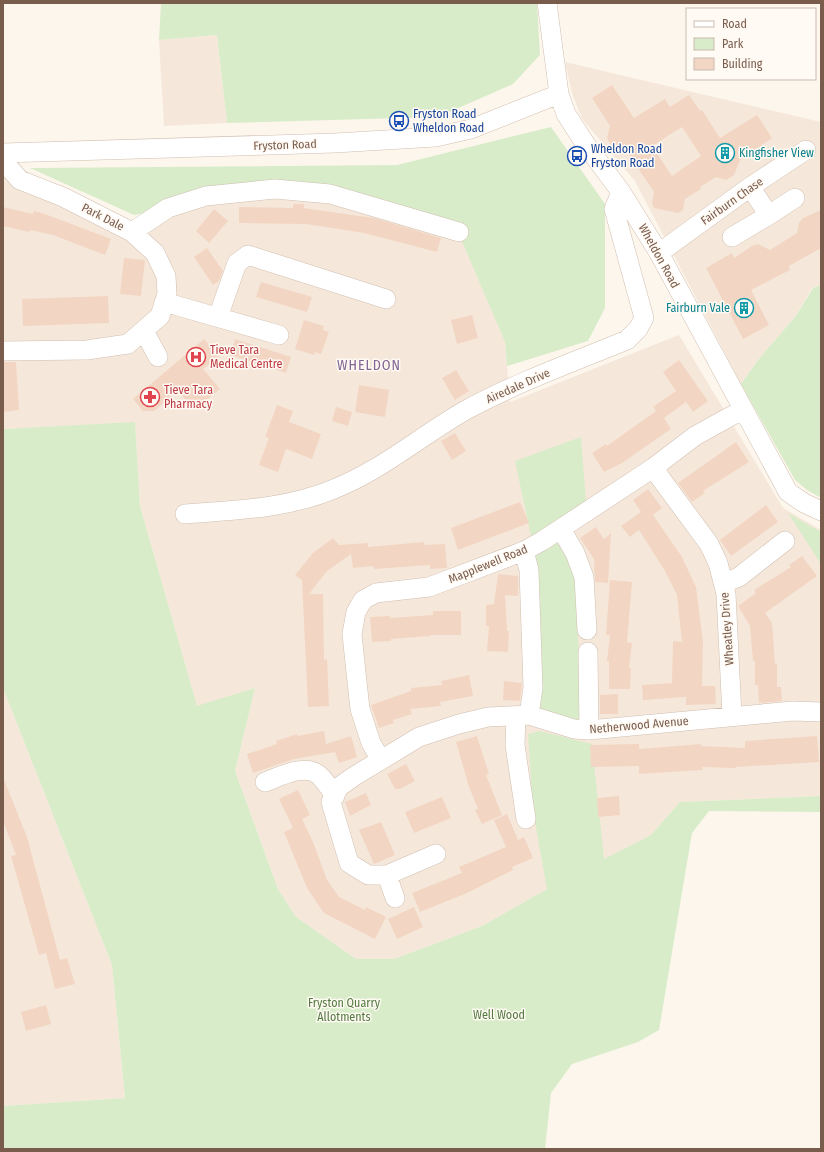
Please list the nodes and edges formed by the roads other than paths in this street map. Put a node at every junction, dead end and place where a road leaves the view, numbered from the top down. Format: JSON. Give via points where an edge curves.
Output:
{"nodes":[{"id":1,"x":547,"y":3,"type":"edge"},
{"id":2,"x":559,"y":94,"type":"junction"},
{"id":3,"x":806,"y":150,"type":"dead end"},
{"id":4,"x":3,"y":153,"type":"edge"},
{"id":5,"x":3,"y":161,"type":"edge"},
{"id":6,"x":750,"y":187,"type":"junction"},
{"id":7,"x":621,"y":192,"type":"junction"},
{"id":8,"x":795,"y":198,"type":"dead end"},
{"id":9,"x":769,"y":216,"type":"junction"},
{"id":10,"x":132,"y":232,"type":"junction"},
{"id":11,"x":459,"y":232,"type":"dead end"},
{"id":12,"x":732,"y":237,"type":"dead end"},
{"id":13,"x":659,"y":253,"type":"junction"},
{"id":14,"x":386,"y":299,"type":"dead end"},
{"id":15,"x":164,"y":302,"type":"junction"},
{"id":16,"x":218,"y":317,"type":"junction"},
{"id":17,"x":144,"y":331,"type":"junction"},
{"id":18,"x":279,"y":335,"type":"dead end"},
{"id":19,"x":3,"y":351,"type":"edge"},
{"id":20,"x":158,"y":357,"type":"dead end"},
{"id":21,"x":742,"y":410,"type":"junction"},
{"id":22,"x":653,"y":468,"type":"junction"},
{"id":23,"x":821,"y":510,"type":"edge"},
{"id":24,"x":185,"y":514,"type":"dead end"},
{"id":25,"x":561,"y":529,"type":"junction"},
{"id":26,"x":785,"y":541,"type":"dead end"},
{"id":27,"x":524,"y":551,"type":"junction"},
{"id":28,"x":724,"y":583,"type":"junction"},
{"id":29,"x":587,"y":630,"type":"dead end"},
{"id":30,"x":588,"y":652,"type":"dead end"},
{"id":31,"x":821,"y":712,"type":"edge"},
{"id":32,"x":523,"y":716,"type":"junction"},
{"id":33,"x":732,"y":716,"type":"junction"},
{"id":34,"x":590,"y":730,"type":"junction"},
{"id":35,"x":381,"y":760,"type":"junction"},
{"id":36,"x":265,"y":782,"type":"dead end"},
{"id":37,"x":335,"y":796,"type":"junction"},
{"id":38,"x":526,"y":819,"type":"dead end"},
{"id":39,"x":436,"y":854,"type":"dead end"},
{"id":40,"x":387,"y":875,"type":"junction"},
{"id":41,"x":395,"y":898,"type":"dead end"}],
"edges":[{"from":1,"to":2,"type":"street","name":"Wheldon Road"},
{"from":2,"to":4,"type":"street","name":"Fryston Road","via":[[471,129],[436,137],[335,144]]},
{"from":2,"to":7,"type":"street","name":"Wheldon Road","via":[[566,114]]},
{"from":3,"to":6,"type":"street","name":"Fairburn Chase"},
{"from":5,"to":10,"type":"street","name":"Park Dale","via":[[20,180],[63,197]]},
{"from":6,"to":9,"type":"street"},
{"from":6,"to":13,"type":"street","name":"Fairburn Chase"},
{"from":7,"to":13,"type":"street","name":"Wheldon Road"},
{"from":7,"to":24,"type":"street","name":"Airedale Drive","via":[[614,209],[644,318],[628,340],[510,387],[465,411],[375,468],[334,489],[271,507]]},
{"from":8,"to":9,"type":"street"},
{"from":9,"to":12,"type":"street"},
{"from":10,"to":11,"type":"street","via":[[168,208],[206,196],[275,189],[330,194]]},
{"from":10,"to":15,"type":"street","name":"Park Dale","via":[[155,254],[166,276],[167,294]]},
{"from":13,"to":21,"type":"street","name":"Wheldon Road"},
{"from":14,"to":16,"type":"street","via":[[248,255],[236,262]]},
{"from":15,"to":16,"type":"street"},
{"from":15,"to":17,"type":"street","name":"Park Dale","via":[[160,316]]},
{"from":16,"to":18,"type":"street"},
{"from":17,"to":19,"type":"street","name":"Park Dale","via":[[128,344],[87,350]]},
{"from":17,"to":20,"type":"street"},
{"from":21,"to":22,"type":"street","name":"Mapplewell Road","via":[[695,436]]},
{"from":21,"to":23,"type":"street","name":"Wheldon Road","via":[[788,492]]},
{"from":22,"to":25,"type":"street","name":"Mapplewell Road"},
{"from":22,"to":28,"type":"street","name":"Wheatley Drive","via":[[709,544]]},
{"from":25,"to":27,"type":"street","name":"Mapplewell Road"},
{"from":25,"to":29,"type":"street","via":[[575,553],[584,577]]},
{"from":26,"to":28,"type":"street","via":[[739,577]]},
{"from":27,"to":32,"type":"street","via":[[529,578],[533,688]]},
{"from":27,"to":35,"type":"street","name":"Mapplewell Road","via":[[429,587],[376,593],[364,600],[356,612],[352,634],[355,664],[360,709],[371,742]]},
{"from":28,"to":33,"type":"street","name":"Wheatley Drive"},
{"from":30,"to":34,"type":"street"},
{"from":31,"to":33,"type":"street","name":"Netherwood Avenue","via":[[793,711]]},
{"from":32,"to":34,"type":"street","name":"Netherwood Avenue","via":[[574,729]]},
{"from":32,"to":35,"type":"street","name":"Netherwood Avenue","via":[[488,717],[459,724],[419,738]]},
{"from":32,"to":38,"type":"street","via":[[515,745]]},
{"from":33,"to":34,"type":"street","name":"Netherwood Avenue"},
{"from":35,"to":37,"type":"street","name":"Netherwood Avenue","via":[[339,787]]},
{"from":36,"to":37,"type":"street","via":[[289,773],[307,771],[315,773],[324,781]]},
{"from":37,"to":40,"type":"street","via":[[332,802],[349,863],[368,875]]},
{"from":39,"to":40,"type":"street"},
{"from":40,"to":41,"type":"street"}]}
